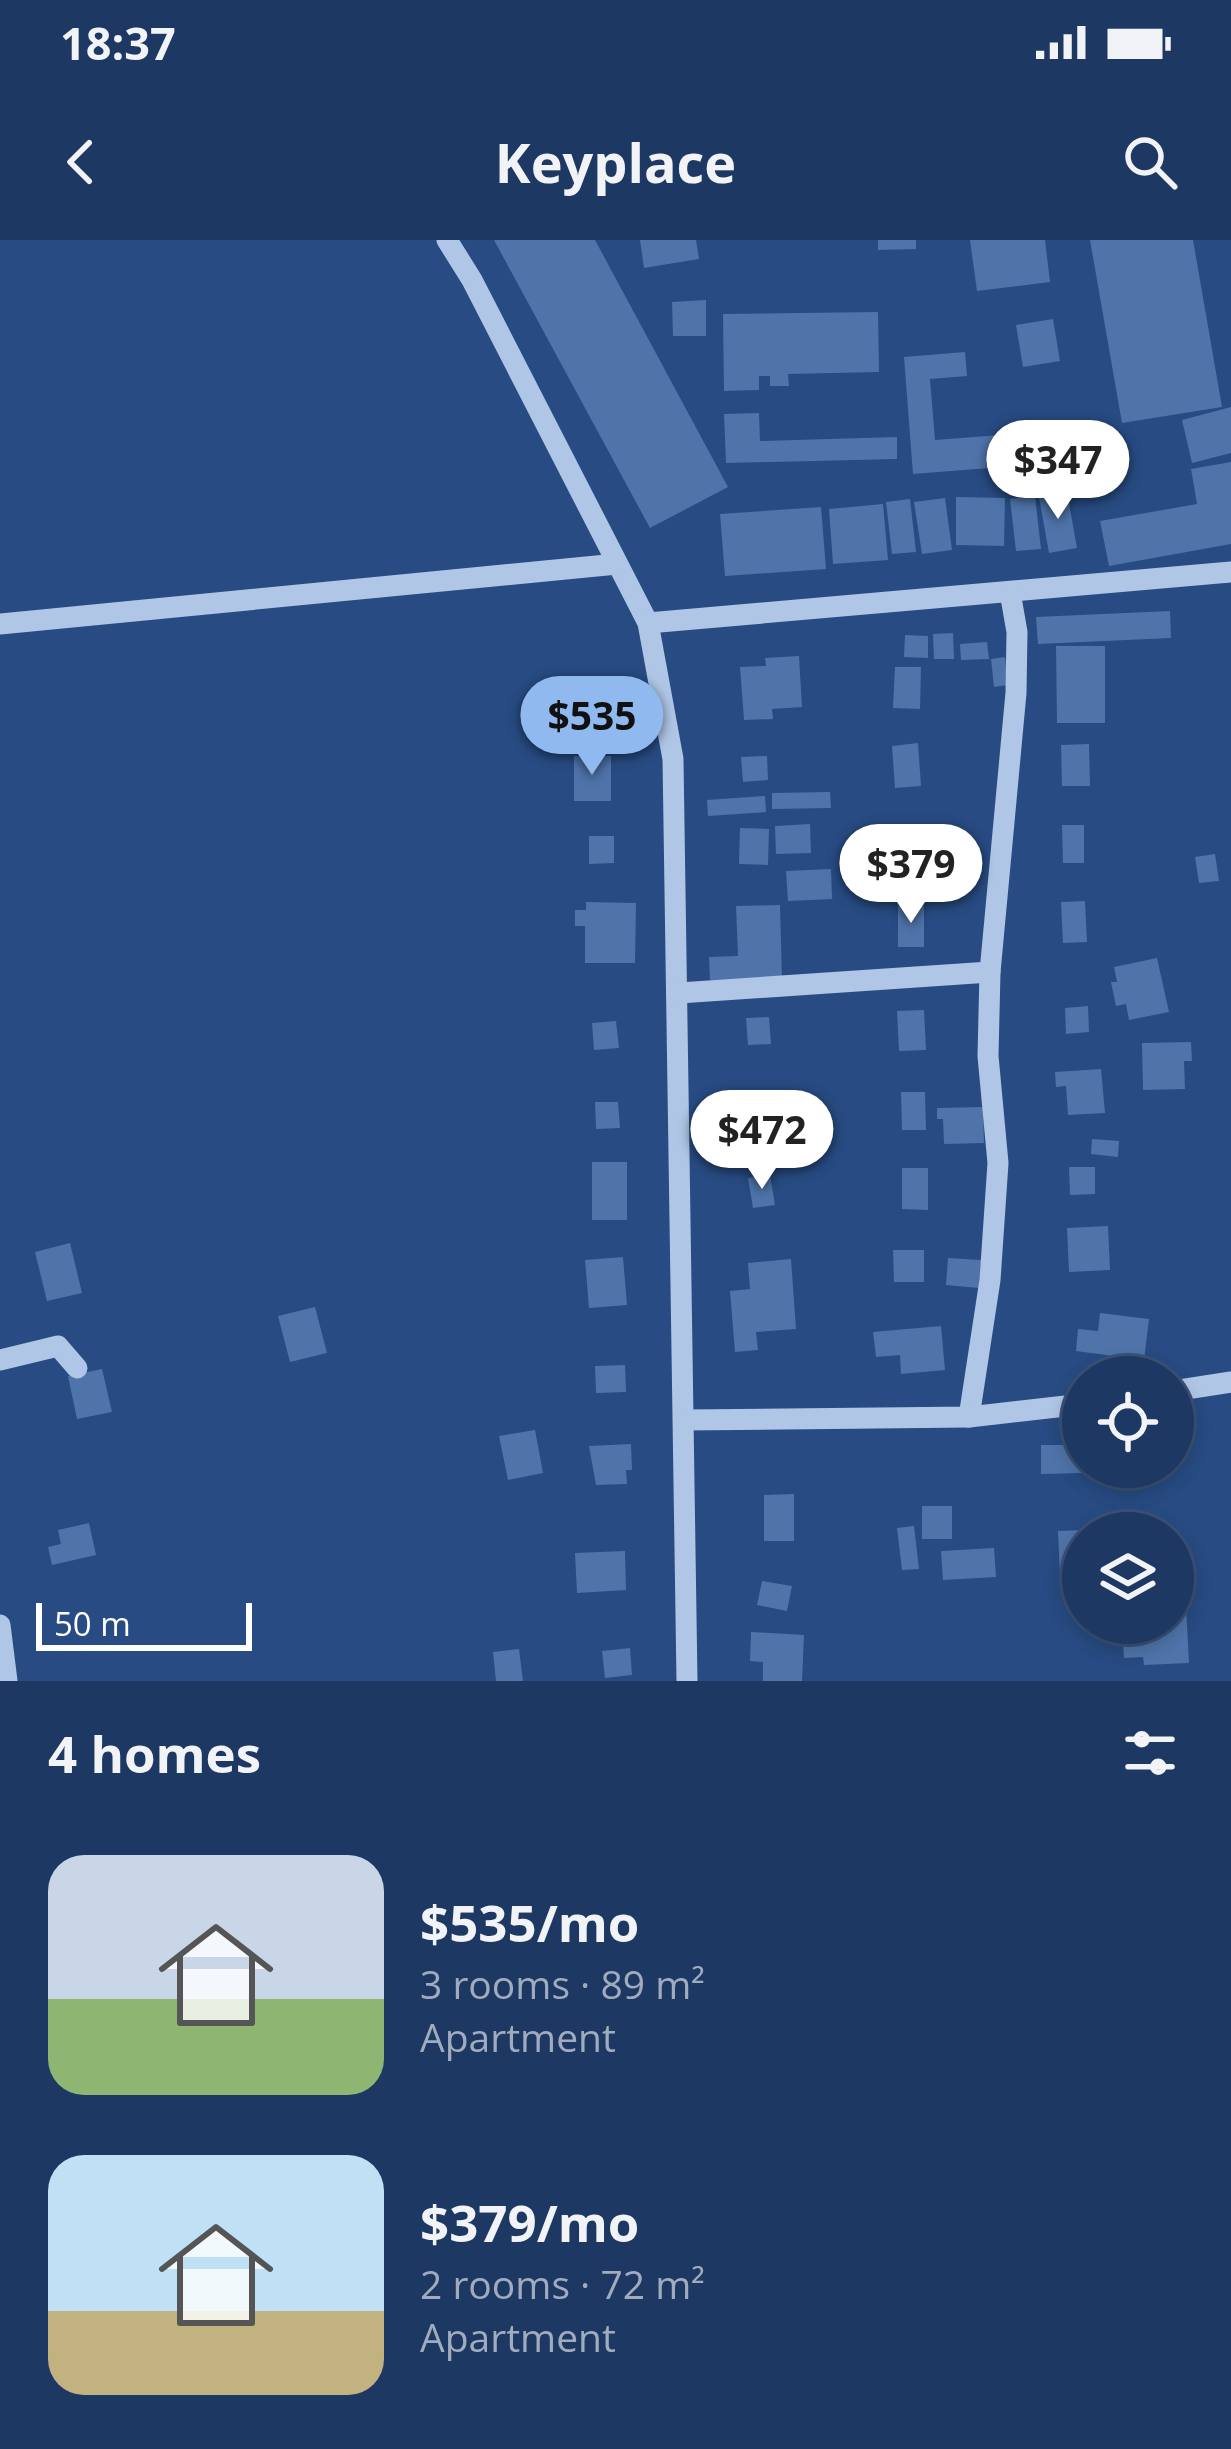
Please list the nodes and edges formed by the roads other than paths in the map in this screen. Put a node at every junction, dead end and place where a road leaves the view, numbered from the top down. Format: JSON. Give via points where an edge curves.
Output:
{"nodes":[{"id":1,"x":447,"y":240,"type":"edge"},
{"id":2,"x":617,"y":564,"type":"junction"},
{"id":3,"x":1231,"y":572,"type":"edge"},
{"id":4,"x":1010,"y":592,"type":"junction"},
{"id":5,"x":647,"y":623,"type":"junction"},
{"id":6,"x":0,"y":624,"type":"edge"},
{"id":7,"x":990,"y":972,"type":"junction"},
{"id":8,"x":679,"y":993,"type":"junction"},
{"id":9,"x":0,"y":1360,"type":"edge"},
{"id":10,"x":77,"y":1368,"type":"dead end"},
{"id":11,"x":1231,"y":1382,"type":"edge"},
{"id":12,"x":1194,"y":1388,"type":"edge"},
{"id":13,"x":1062,"y":1406,"type":"edge"},
{"id":14,"x":969,"y":1417,"type":"junction"},
{"id":15,"x":685,"y":1420,"type":"junction"},
{"id":16,"x":0,"y":1624,"type":"edge"},
{"id":17,"x":7,"y":1681,"type":"edge"},
{"id":18,"x":687,"y":1681,"type":"edge"}],
"edges":[{"from":1,"to":2,"type":"street"},
{"from":2,"to":5,"type":"street"},
{"from":2,"to":6,"type":"street"},
{"from":3,"to":4,"type":"street"},
{"from":4,"to":5,"type":"street"},
{"from":4,"to":7,"type":"street","via":[[1016,693]]},
{"from":5,"to":8,"type":"street","via":[[673,759]]},
{"from":7,"to":8,"type":"street"},
{"from":7,"to":14,"type":"street","via":[[998,1163]]},
{"from":8,"to":15,"type":"street"},
{"from":9,"to":10,"type":"street","via":[[58,1346]]},
{"from":11,"to":12,"type":"street"},
{"from":13,"to":14,"type":"street"},
{"from":14,"to":15,"type":"street"},
{"from":15,"to":18,"type":"street"},
{"from":16,"to":17,"type":"street"}]}
